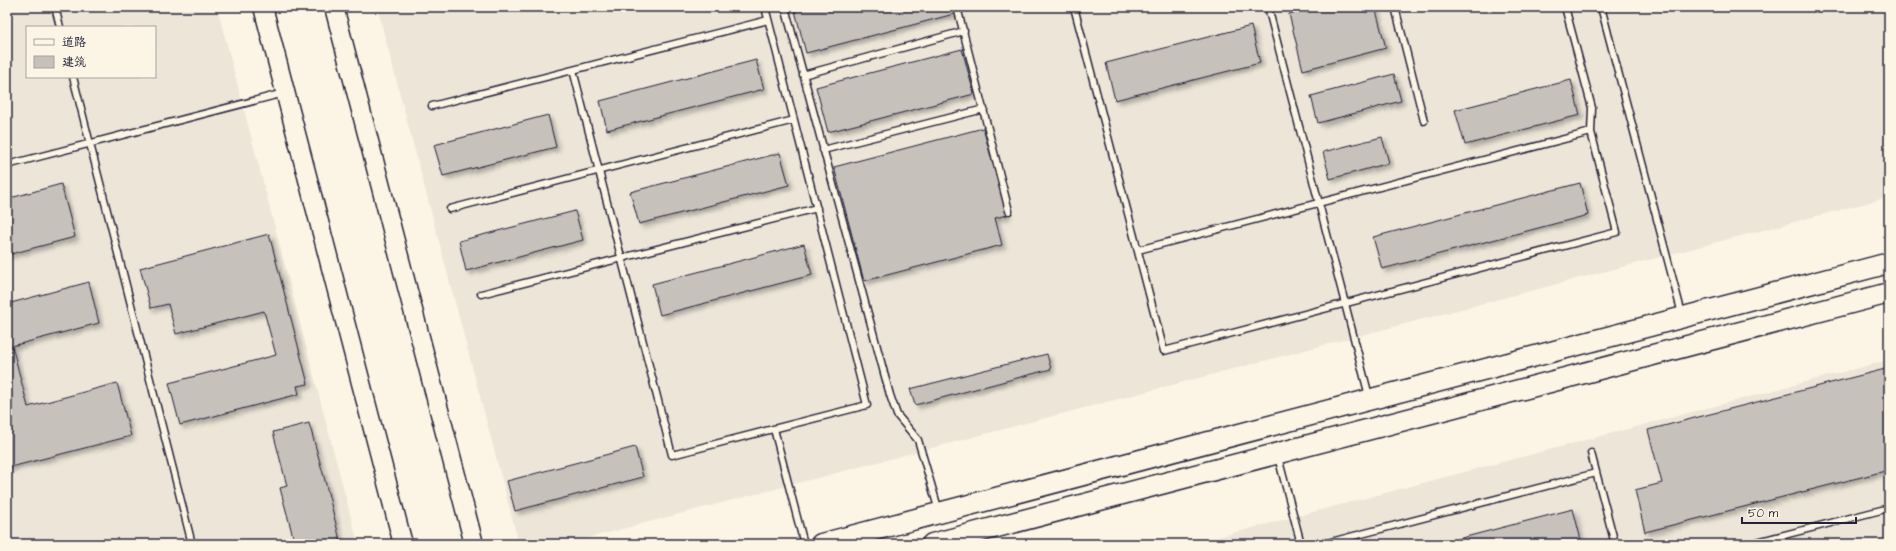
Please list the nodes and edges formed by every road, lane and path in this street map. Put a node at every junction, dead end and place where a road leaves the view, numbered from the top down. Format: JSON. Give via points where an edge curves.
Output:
{"nodes":[{"id":1,"x":55,"y":7,"type":"edge"},
{"id":2,"x":263,"y":7,"type":"edge"},
{"id":3,"x":334,"y":7,"type":"edge"},
{"id":4,"x":765,"y":7,"type":"edge"},
{"id":5,"x":785,"y":7,"type":"edge"},
{"id":6,"x":958,"y":7,"type":"edge"},
{"id":7,"x":1074,"y":7,"type":"edge"},
{"id":8,"x":1268,"y":7,"type":"edge"},
{"id":9,"x":1395,"y":7,"type":"edge"},
{"id":10,"x":1565,"y":7,"type":"edge"},
{"id":11,"x":1601,"y":7,"type":"edge"},
{"id":12,"x":768,"y":20,"type":"junction"},
{"id":13,"x":60,"y":26,"type":"edge"},
{"id":14,"x":964,"y":31,"type":"junction"},
{"id":15,"x":573,"y":70,"type":"junction"},
{"id":16,"x":803,"y":75,"type":"junction"},
{"id":17,"x":73,"y":78,"type":"edge"},
{"id":18,"x":285,"y":93,"type":"junction"},
{"id":19,"x":432,"y":106,"type":"dead end"},
{"id":20,"x":984,"y":109,"type":"junction"},
{"id":21,"x":794,"y":120,"type":"junction"},
{"id":22,"x":1424,"y":121,"type":"dead end"},
{"id":23,"x":1591,"y":132,"type":"junction"},
{"id":24,"x":90,"y":144,"type":"junction"},
{"id":25,"x":824,"y":150,"type":"junction"},
{"id":26,"x":7,"y":165,"type":"edge"},
{"id":27,"x":599,"y":170,"type":"junction"},
{"id":28,"x":1319,"y":203,"type":"junction"},
{"id":29,"x":817,"y":208,"type":"junction"},
{"id":30,"x":450,"y":209,"type":"dead end"},
{"id":31,"x":1010,"y":211,"type":"dead end"},
{"id":32,"x":1138,"y":250,"type":"junction"},
{"id":33,"x":621,"y":258,"type":"junction"},
{"id":34,"x":1889,"y":263,"type":"edge"},
{"id":35,"x":1889,"y":293,"type":"edge"},
{"id":36,"x":481,"y":294,"type":"dead end"},
{"id":37,"x":1345,"y":303,"type":"junction"},
{"id":38,"x":1683,"y":317,"type":"junction"},
{"id":39,"x":1370,"y":400,"type":"junction"},
{"id":40,"x":774,"y":429,"type":"junction"},
{"id":41,"x":1277,"y":453,"type":"junction"},
{"id":42,"x":1591,"y":453,"type":"dead end"},
{"id":43,"x":1596,"y":473,"type":"junction"},
{"id":44,"x":1889,"y":508,"type":"edge"},
{"id":45,"x":939,"y":513,"type":"junction"},
{"id":46,"x":192,"y":544,"type":"edge"},
{"id":47,"x":403,"y":544,"type":"edge"},
{"id":48,"x":474,"y":544,"type":"edge"},
{"id":49,"x":804,"y":544,"type":"edge"},
{"id":50,"x":821,"y":544,"type":"edge"},
{"id":51,"x":932,"y":544,"type":"edge"},
{"id":52,"x":1301,"y":544,"type":"edge"},
{"id":53,"x":1323,"y":544,"type":"edge"},
{"id":54,"x":1615,"y":544,"type":"edge"},
{"id":55,"x":1749,"y":544,"type":"edge"}],
"edges":[{"from":1,"to":13,"type":"lane"},
{"from":2,"to":18,"type":"street"},
{"from":3,"to":48,"type":"street"},
{"from":4,"to":12,"type":"lane"},
{"from":5,"to":16,"type":"lane"},
{"from":6,"to":14,"type":"lane"},
{"from":7,"to":32,"type":"lane"},
{"from":8,"to":28,"type":"lane"},
{"from":9,"to":22,"type":"lane"},
{"from":10,"to":23,"type":"lane","via":[[1592,108]]},
{"from":11,"to":38,"type":"lane"},
{"from":12,"to":15,"type":"lane"},
{"from":12,"to":21,"type":"lane"},
{"from":14,"to":16,"type":"lane"},
{"from":14,"to":20,"type":"lane"},
{"from":15,"to":19,"type":"lane"},
{"from":15,"to":27,"type":"lane"},
{"from":16,"to":25,"type":"lane"},
{"from":17,"to":24,"type":"lane"},
{"from":18,"to":24,"type":"lane"},
{"from":18,"to":47,"type":"street"},
{"from":20,"to":25,"type":"lane"},
{"from":20,"to":31,"type":"lane"},
{"from":21,"to":27,"type":"lane"},
{"from":21,"to":29,"type":"lane"},
{"from":23,"to":28,"type":"lane"},
{"from":23,"to":37,"type":"lane","via":[[1617,232]]},
{"from":24,"to":26,"type":"lane"},
{"from":24,"to":46,"type":"lane"},
{"from":25,"to":45,"type":"lane","via":[[890,395],[897,415],[918,440]]},
{"from":27,"to":30,"type":"lane"},
{"from":27,"to":33,"type":"lane"},
{"from":28,"to":32,"type":"lane"},
{"from":28,"to":37,"type":"lane"},
{"from":29,"to":33,"type":"lane"},
{"from":29,"to":40,"type":"lane","via":[[867,405]]},
{"from":32,"to":37,"type":"lane","via":[[1164,350]]},
{"from":33,"to":36,"type":"lane"},
{"from":33,"to":40,"type":"lane","via":[[672,455]]},
{"from":34,"to":38,"type":"main road"},
{"from":35,"to":41,"type":"main road"},
{"from":37,"to":39,"type":"lane"},
{"from":38,"to":39,"type":"main road"},
{"from":39,"to":45,"type":"main road"},
{"from":40,"to":49,"type":"lane"},
{"from":41,"to":51,"type":"main road","via":[[984,534]]},
{"from":41,"to":52,"type":"lane"},
{"from":42,"to":43,"type":"lane"},
{"from":43,"to":53,"type":"lane"},
{"from":43,"to":54,"type":"lane"},
{"from":44,"to":55,"type":"lane"},
{"from":45,"to":50,"type":"main road"}]}
